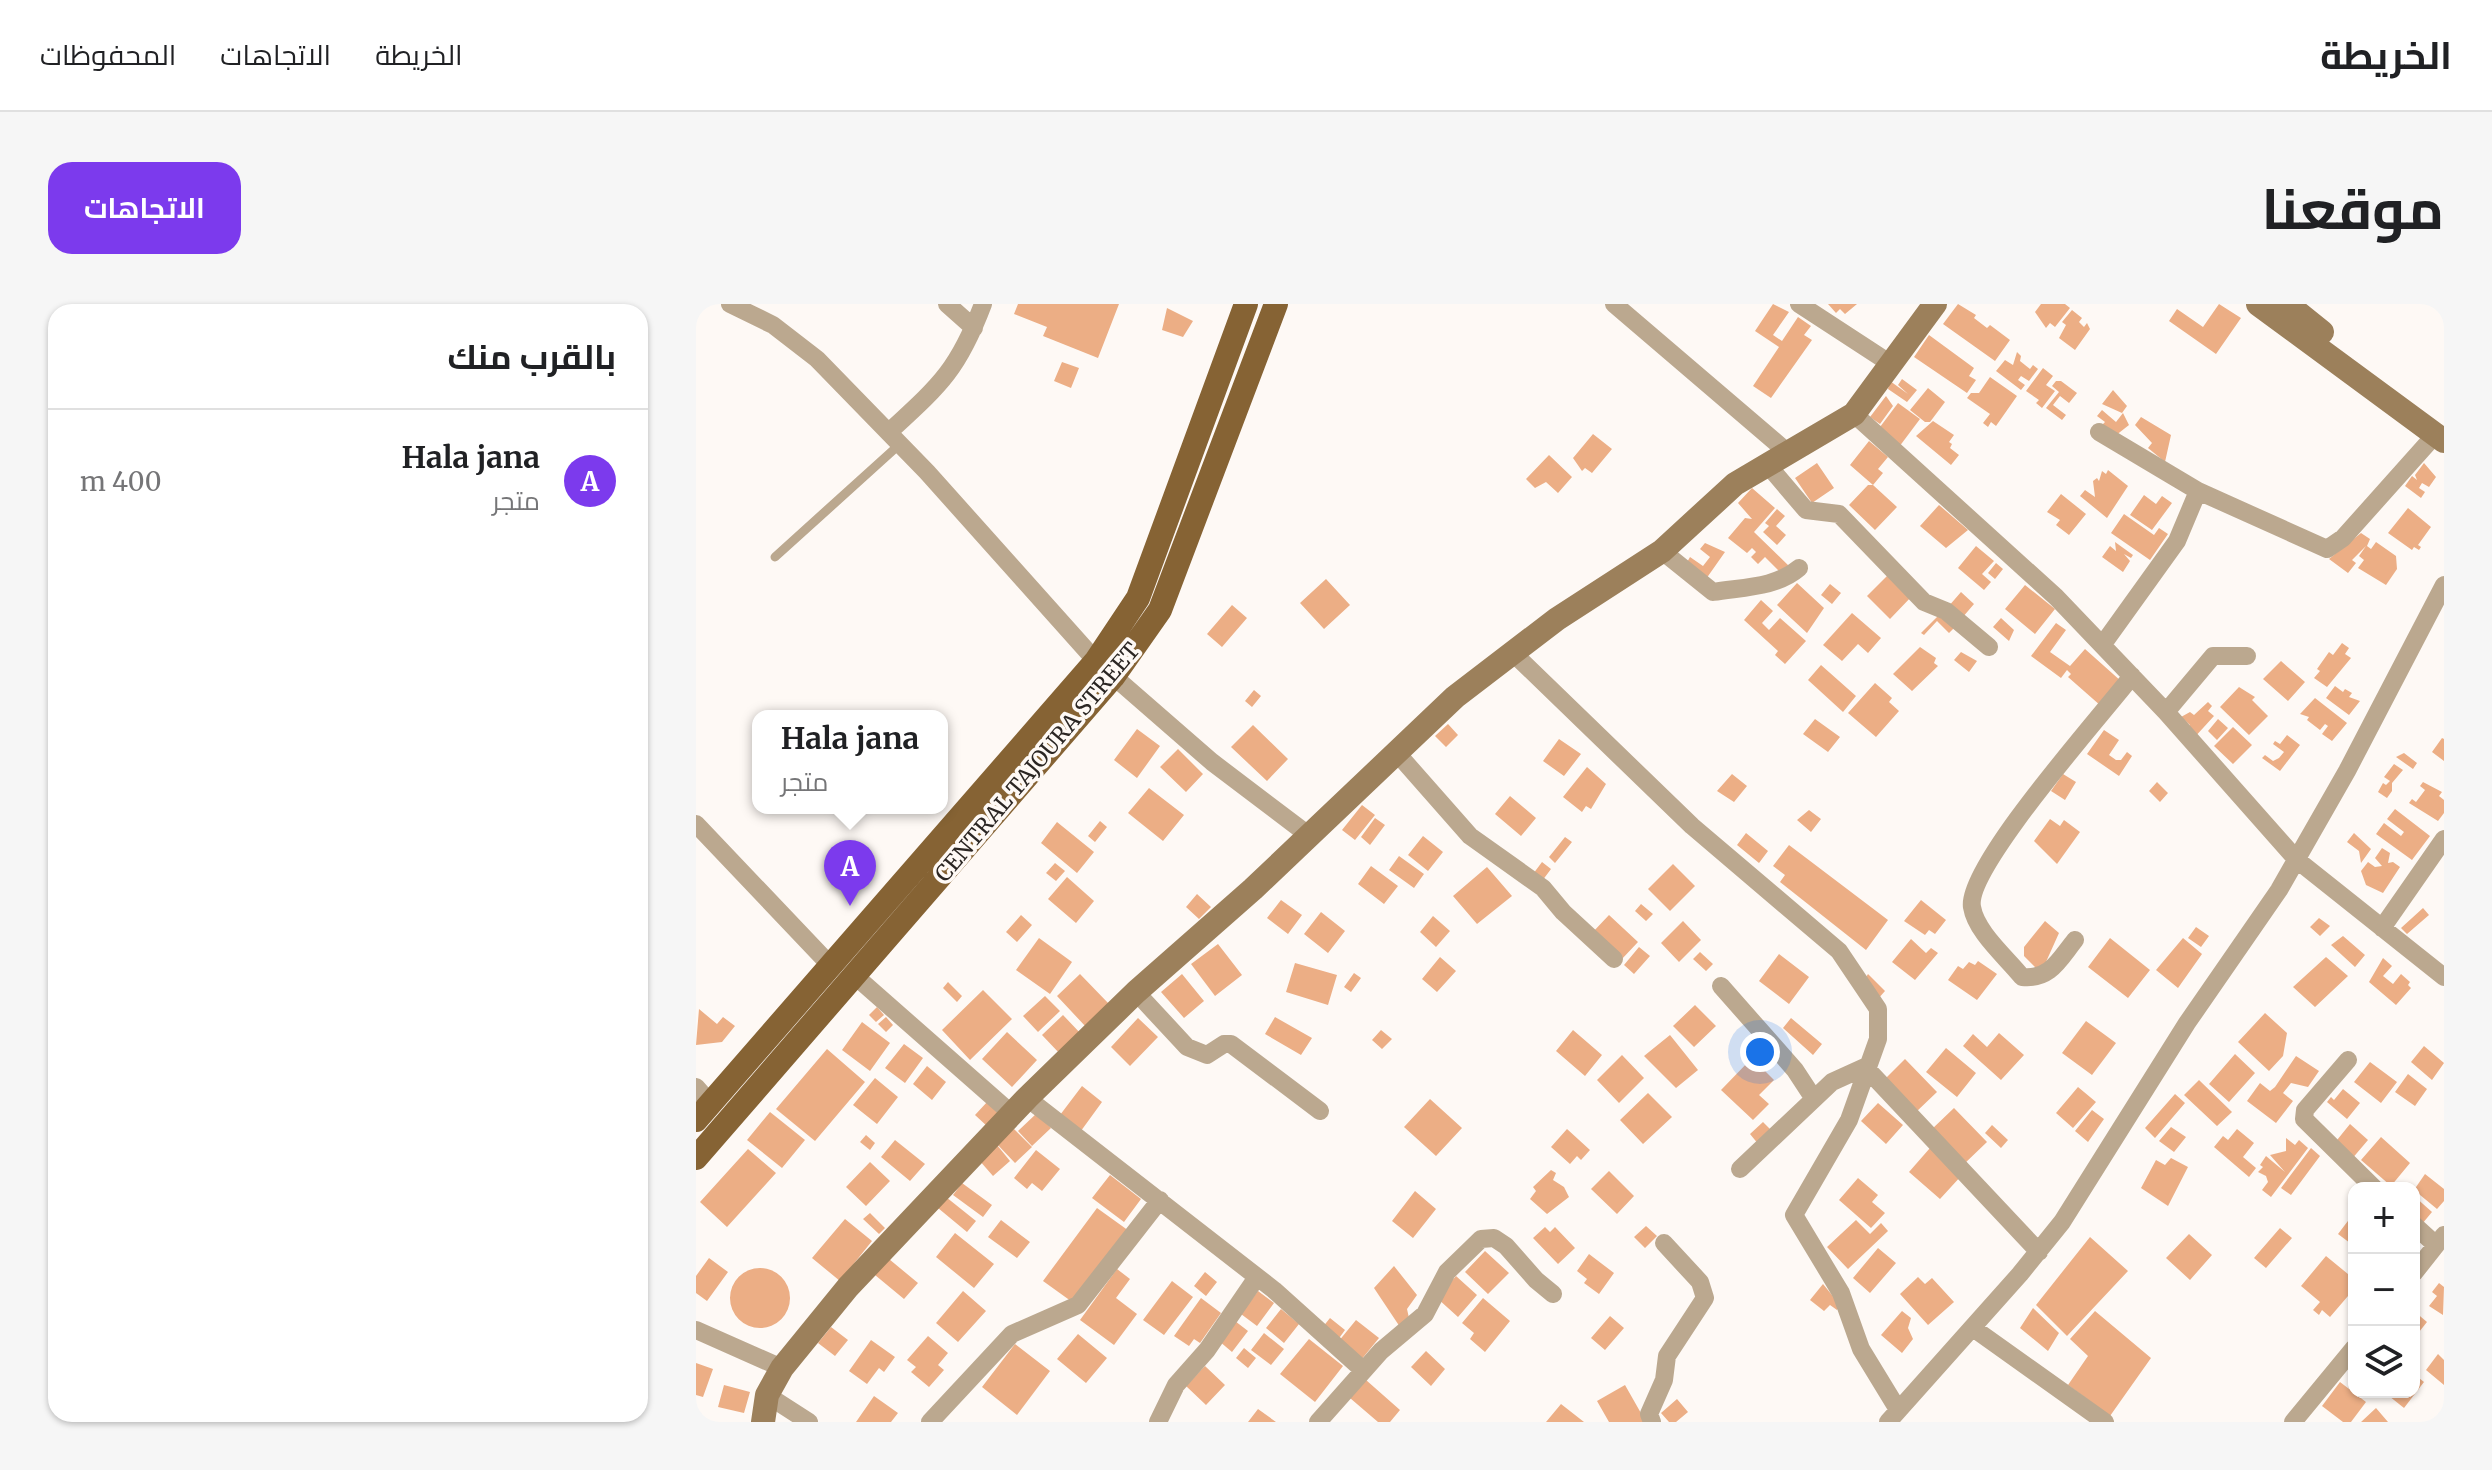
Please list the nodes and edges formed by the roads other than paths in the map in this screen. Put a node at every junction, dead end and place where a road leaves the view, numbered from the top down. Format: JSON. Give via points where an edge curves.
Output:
{"nodes":[{"id":1,"x":730,"y":304,"type":"edge"},
{"id":2,"x":947,"y":304,"type":"edge"},
{"id":3,"x":983,"y":304,"type":"edge"},
{"id":4,"x":1246,"y":304,"type":"edge"},
{"id":5,"x":1276,"y":304,"type":"edge"},
{"id":6,"x":1614,"y":304,"type":"edge"},
{"id":7,"x":1799,"y":304,"type":"edge"},
{"id":8,"x":1935,"y":304,"type":"edge"},
{"id":9,"x":2258,"y":304,"type":"edge"},
{"id":10,"x":2287,"y":304,"type":"edge"},
{"id":11,"x":974,"y":328,"type":"junction"},
{"id":12,"x":1891,"y":364,"type":"junction"},
{"id":13,"x":1854,"y":414,"type":"junction"},
{"id":14,"x":2099,"y":432,"type":"dead end"},
{"id":15,"x":2441,"y":434,"type":"edge"},
{"id":16,"x":894,"y":438,"type":"junction"},
{"id":17,"x":1776,"y":457,"type":"junction"},
{"id":18,"x":2198,"y":491,"type":"junction"},
{"id":19,"x":1662,"y":551,"type":"junction"},
{"id":20,"x":775,"y":557,"type":"dead end"},
{"id":21,"x":1799,"y":568,"type":"dead end"},
{"id":22,"x":2444,"y":585,"type":"edge"},
{"id":23,"x":2103,"y":644,"type":"junction"},
{"id":24,"x":1989,"y":647,"type":"dead end"},
{"id":25,"x":1512,"y":652,"type":"junction"},
{"id":26,"x":2247,"y":656,"type":"dead end"},
{"id":27,"x":1105,"y":669,"type":"junction"},
{"id":28,"x":2132,"y":676,"type":"junction"},
{"id":29,"x":2166,"y":712,"type":"junction"},
{"id":30,"x":1396,"y":752,"type":"junction"},
{"id":31,"x":696,"y":824,"type":"edge"},
{"id":32,"x":1307,"y":834,"type":"junction"},
{"id":33,"x":2444,"y":839,"type":"edge"},
{"id":34,"x":2297,"y":860,"type":"junction"},
{"id":35,"x":2382,"y":928,"type":"junction"},
{"id":36,"x":2075,"y":940,"type":"dead end"},
{"id":37,"x":1614,"y":959,"type":"dead end"},
{"id":38,"x":831,"y":966,"type":"junction"},
{"id":39,"x":854,"y":975,"type":"junction"},
{"id":40,"x":2444,"y":977,"type":"edge"},
{"id":41,"x":1721,"y":986,"type":"dead end"},
{"id":42,"x":1136,"y":992,"type":"junction"},
{"id":43,"x":2348,"y":1060,"type":"dead end"},
{"id":44,"x":1865,"y":1067,"type":"junction"},
{"id":45,"x":1814,"y":1099,"type":"junction"},
{"id":46,"x":701,"y":1103,"type":"edge"},
{"id":47,"x":1020,"y":1106,"type":"junction"},
{"id":48,"x":1320,"y":1111,"type":"dead end"},
{"id":49,"x":696,"y":1158,"type":"edge"},
{"id":50,"x":1740,"y":1169,"type":"dead end"},
{"id":51,"x":2368,"y":1182,"type":"edge"},
{"id":52,"x":1160,"y":1200,"type":"junction"},
{"id":53,"x":2420,"y":1228,"type":"edge"},
{"id":54,"x":2440,"y":1240,"type":"edge"},
{"id":55,"x":1664,"y":1243,"type":"dead end"},
{"id":56,"x":2039,"y":1252,"type":"junction"},
{"id":57,"x":2420,"y":1265,"type":"edge"},
{"id":58,"x":1257,"y":1277,"type":"junction"},
{"id":59,"x":1553,"y":1294,"type":"dead end"},
{"id":60,"x":1973,"y":1328,"type":"junction"},
{"id":61,"x":696,"y":1330,"type":"edge"},
{"id":62,"x":2348,"y":1355,"type":"edge"},
{"id":63,"x":782,"y":1368,"type":"junction"},
{"id":64,"x":1363,"y":1370,"type":"junction"},
{"id":65,"x":767,"y":1395,"type":"junction"},
{"id":66,"x":1893,"y":1415,"type":"edge"},
{"id":67,"x":763,"y":1422,"type":"edge"},
{"id":68,"x":809,"y":1422,"type":"edge"},
{"id":69,"x":930,"y":1422,"type":"edge"},
{"id":70,"x":1158,"y":1422,"type":"edge"},
{"id":71,"x":1318,"y":1422,"type":"edge"},
{"id":72,"x":1652,"y":1422,"type":"edge"},
{"id":73,"x":2105,"y":1422,"type":"edge"},
{"id":74,"x":2293,"y":1422,"type":"edge"}],
"edges":[{"from":1,"to":16,"type":"street","via":[[795,339]]},
{"from":2,"to":11,"type":"street"},
{"from":3,"to":11,"type":"street"},
{"from":4,"to":27,"type":"main road","via":[[1138,598]]},
{"from":5,"to":27,"type":"main road","name":"CENTRAL TAJOURA STREET","via":[[1160,610]]},
{"from":6,"to":17,"type":"street"},
{"from":7,"to":12,"type":"street"},
{"from":8,"to":12,"type":"street"},
{"from":9,"to":15,"type":"street"},
{"from":10,"to":15,"type":"street"},
{"from":11,"to":16,"type":"street","via":[[949,375]]},
{"from":12,"to":13,"type":"street"},
{"from":13,"to":17,"type":"street"},
{"from":13,"to":23,"type":"street"},
{"from":14,"to":18,"type":"street"},
{"from":15,"to":18,"type":"street","via":[[2327,549]]},
{"from":16,"to":20,"type":"lane"},
{"from":16,"to":27,"type":"street"},
{"from":17,"to":19,"type":"street","via":[[1735,484]]},
{"from":17,"to":24,"type":"street","via":[[1806,510],[1839,514],[1924,602],[1946,611]]},
{"from":18,"to":23,"type":"street","via":[[2177,541]]},
{"from":19,"to":21,"type":"street","via":[[1713,592],[1766,585]]},
{"from":19,"to":25,"type":"street"},
{"from":22,"to":34,"type":"street"},
{"from":23,"to":28,"type":"street"},
{"from":25,"to":30,"type":"street"},
{"from":25,"to":44,"type":"street","via":[[1692,826],[1839,951],[1881,1021]]},
{"from":26,"to":29,"type":"street","via":[[2213,656]]},
{"from":27,"to":32,"type":"street","via":[[1212,762]]},
{"from":27,"to":38,"type":"main road"},
{"from":27,"to":39,"type":"main road","name":"CENTRAL TAJOURA STREET"},
{"from":28,"to":29,"type":"street"},
{"from":28,"to":36,"type":"street","via":[[1998,843],[1970,895],[1976,921],[2022,977],[2048,974]]},
{"from":29,"to":34,"type":"street"},
{"from":30,"to":32,"type":"street"},
{"from":30,"to":37,"type":"street","via":[[1470,836],[1543,888]]},
{"from":31,"to":38,"type":"street"},
{"from":32,"to":42,"type":"street"},
{"from":33,"to":35,"type":"street"},
{"from":34,"to":35,"type":"street"},
{"from":34,"to":56,"type":"street"},
{"from":35,"to":40,"type":"street"},
{"from":38,"to":46,"type":"main road"},
{"from":39,"to":47,"type":"street"},
{"from":39,"to":49,"type":"main road","name":"CENTRAL TAJOURA STREET"},
{"from":41,"to":45,"type":"street"},
{"from":42,"to":47,"type":"street"},
{"from":42,"to":48,"type":"street","via":[[1187,1047],[1207,1055],[1231,1044]]},
{"from":43,"to":51,"type":"street","via":[[2305,1110],[2304,1119]]},
{"from":44,"to":45,"type":"street","via":[[1842,1075]]},
{"from":44,"to":56,"type":"street"},
{"from":44,"to":66,"type":"street","via":[[1849,1120],[1794,1215],[1841,1293]]},
{"from":45,"to":50,"type":"street"},
{"from":47,"to":52,"type":"street"},
{"from":47,"to":63,"type":"street","via":[[848,1287]]},
{"from":52,"to":58,"type":"street"},
{"from":52,"to":69,"type":"street","via":[[1078,1305],[1012,1334]]},
{"from":53,"to":54,"type":"street"},
{"from":54,"to":57,"type":"street"},
{"from":55,"to":72,"type":"street","via":[[1700,1282],[1705,1298],[1667,1356],[1664,1380],[1649,1414]]},
{"from":56,"to":60,"type":"street"},
{"from":58,"to":64,"type":"street"},
{"from":58,"to":70,"type":"street","via":[[1176,1385]]},
{"from":59,"to":64,"type":"street","via":[[1506,1246],[1494,1238],[1481,1239],[1447,1272],[1425,1314]]},
{"from":60,"to":66,"type":"street"},
{"from":60,"to":73,"type":"street"},
{"from":61,"to":63,"type":"street"},
{"from":62,"to":74,"type":"street"},
{"from":63,"to":65,"type":"street"},
{"from":64,"to":71,"type":"street"},
{"from":65,"to":67,"type":"street"},
{"from":65,"to":68,"type":"street"}]}
